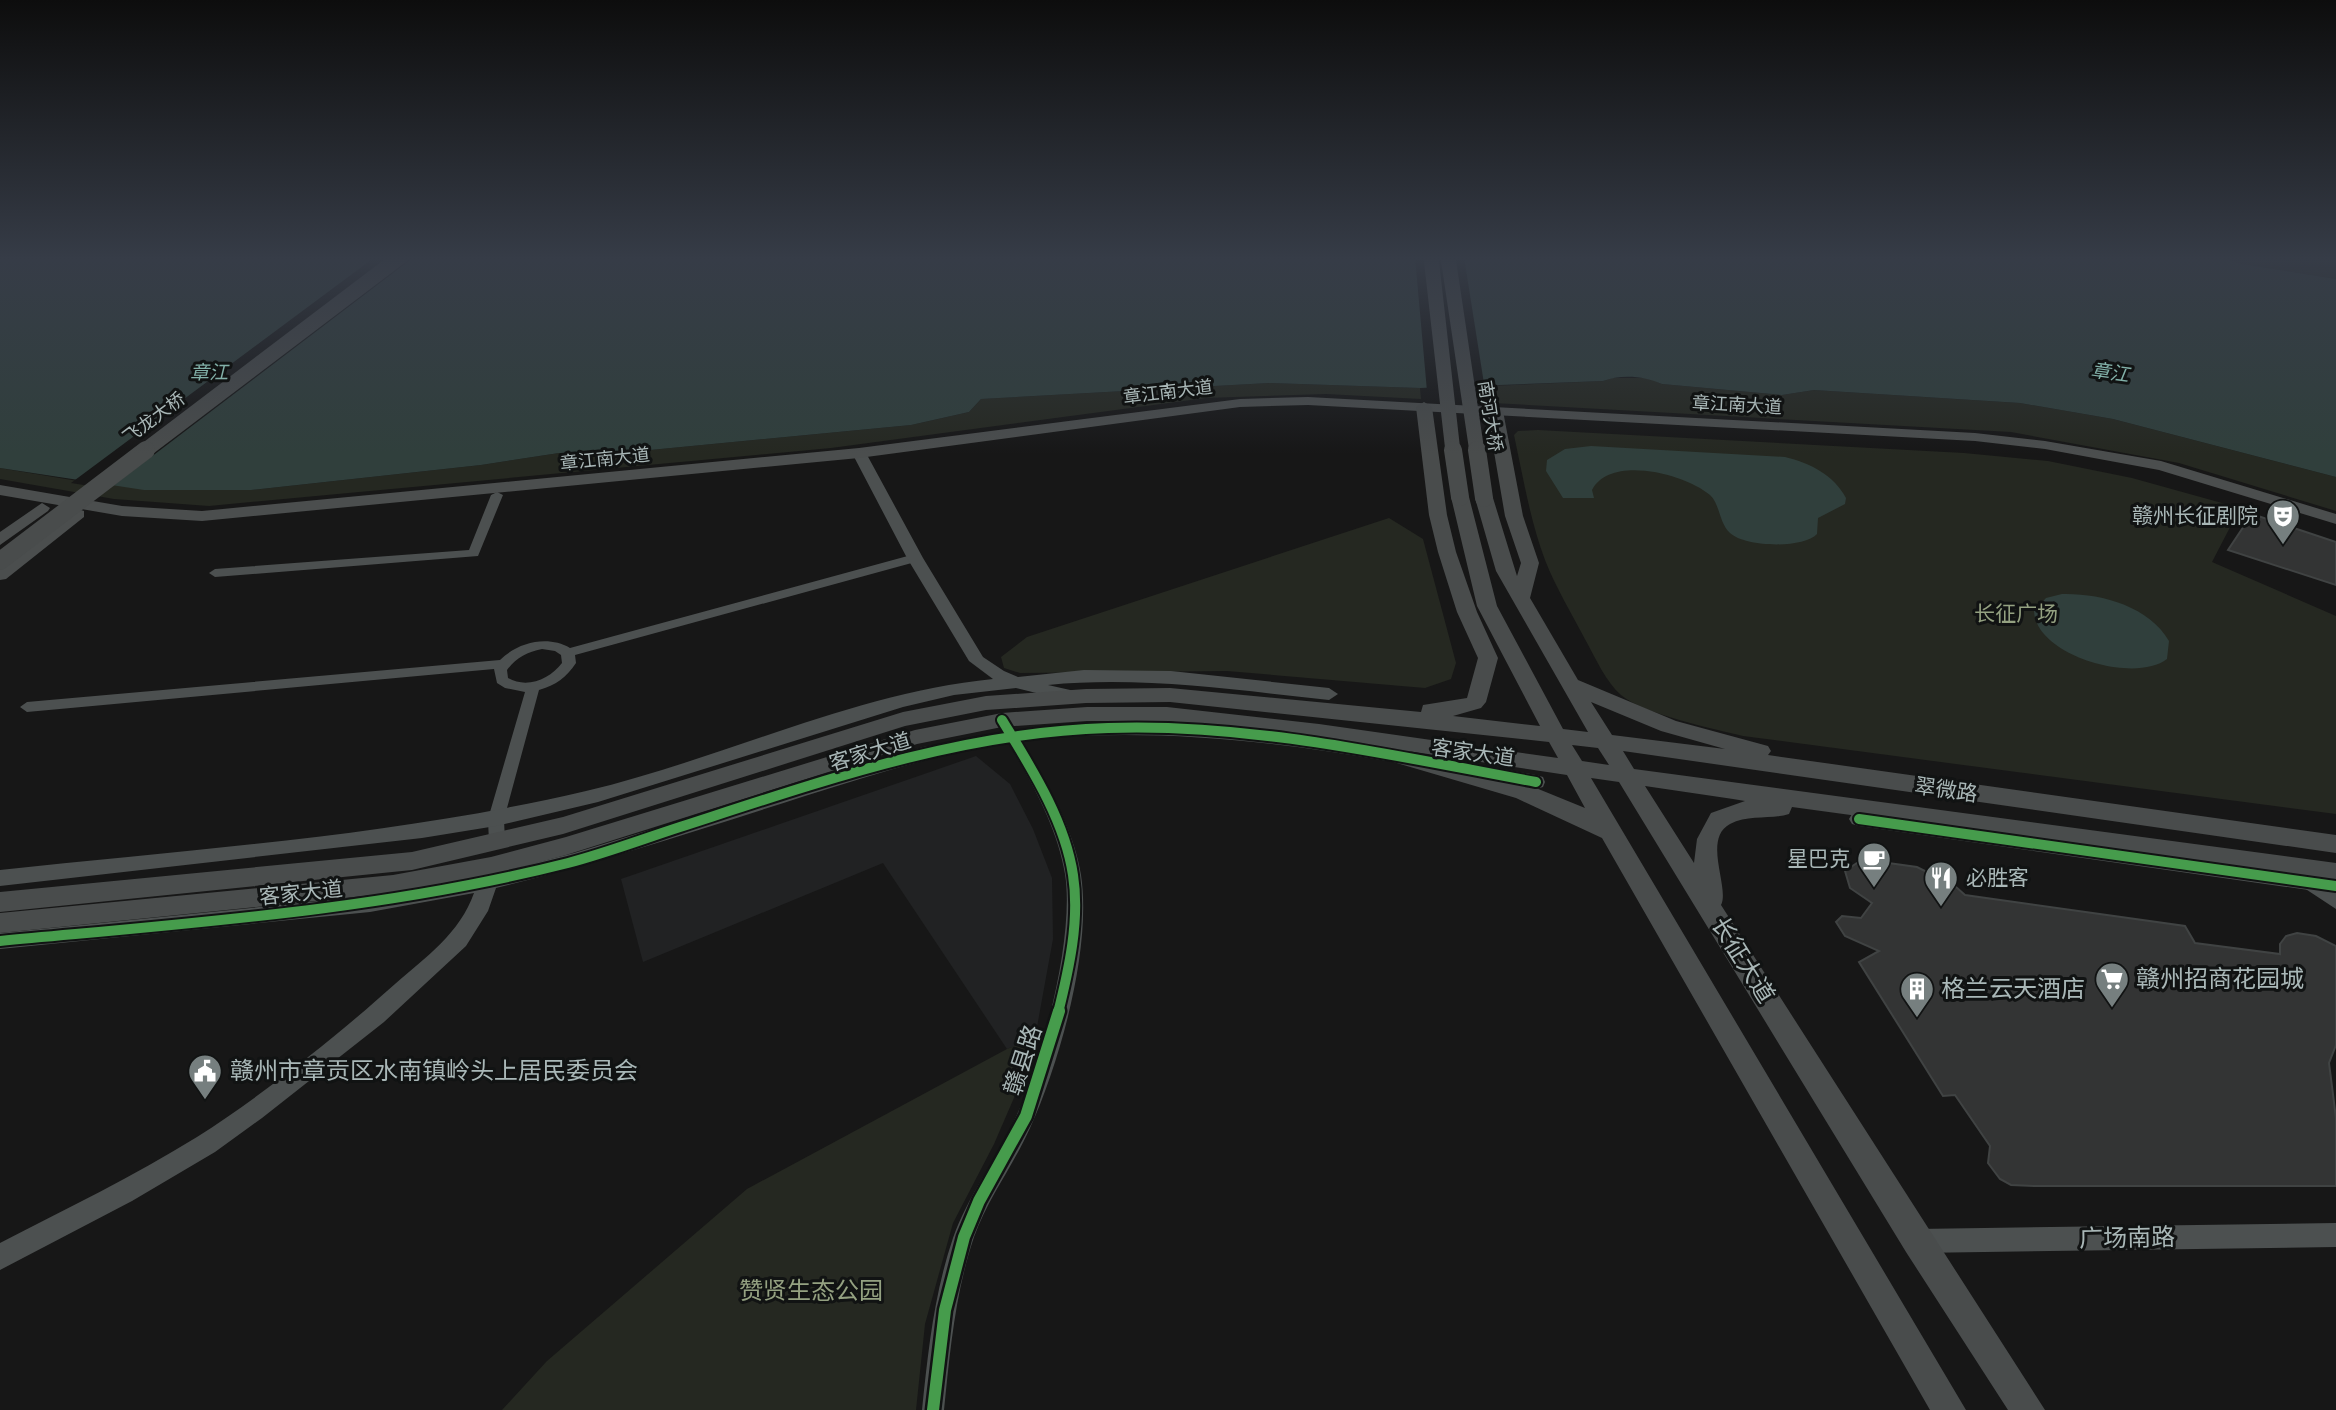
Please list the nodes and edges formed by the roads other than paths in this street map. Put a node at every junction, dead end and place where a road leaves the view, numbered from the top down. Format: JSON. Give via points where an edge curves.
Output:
{"nodes":[{"id":1,"x":302,"y":323,"type":"edge"},
{"id":2,"x":313,"y":323,"type":"edge"},
{"id":3,"x":1438,"y":323,"type":"edge"},
{"id":4,"x":1458,"y":323,"type":"edge"},
{"id":5,"x":1424,"y":411,"type":"junction"},
{"id":6,"x":1494,"y":411,"type":"junction"},
{"id":7,"x":861,"y":456,"type":"junction"},
{"id":8,"x":0,"y":490,"type":"edge"},
{"id":9,"x":498,"y":495,"type":"junction"},
{"id":10,"x":1484,"y":498,"type":"joint"},
{"id":11,"x":0,"y":502,"type":"edge"},
{"id":12,"x":42,"y":509,"type":"junction"},
{"id":13,"x":78,"y":514,"type":"junction"},
{"id":14,"x":2336,"y":521,"type":"edge"},
{"id":15,"x":0,"y":540,"type":"edge"},
{"id":16,"x":0,"y":550,"type":"edge"},
{"id":17,"x":915,"y":558,"type":"junction"},
{"id":18,"x":0,"y":561,"type":"edge"},
{"id":19,"x":1476,"y":561,"type":"junction"},
{"id":20,"x":215,"y":573,"type":"dead end"},
{"id":21,"x":0,"y":575,"type":"edge"},
{"id":22,"x":1461,"y":593,"type":"junction"},
{"id":23,"x":1522,"y":596,"type":"junction"},
{"id":24,"x":1473,"y":624,"type":"junction"},
{"id":25,"x":1507,"y":648,"type":"junction"},
{"id":26,"x":568,"y":653,"type":"junction"},
{"id":27,"x":977,"y":661,"type":"junction"},
{"id":28,"x":503,"y":664,"type":"junction"},
{"id":29,"x":1013,"y":682,"type":"junction"},
{"id":30,"x":1570,"y":685,"type":"junction"},
{"id":31,"x":533,"y":686,"type":"junction"},
{"id":32,"x":959,"y":688,"type":"junction"},
{"id":33,"x":1079,"y":697,"type":"junction"},
{"id":34,"x":1328,"y":701,"type":"junction"},
{"id":35,"x":27,"y":707,"type":"dead end"},
{"id":36,"x":929,"y":714,"type":"junction"},
{"id":37,"x":1007,"y":729,"type":"junction"},
{"id":38,"x":1319,"y":731,"type":"junction"},
{"id":39,"x":1556,"y":735,"type":"junction"},
{"id":40,"x":1606,"y":742,"type":"junction"},
{"id":41,"x":1405,"y":759,"type":"junction"},
{"id":42,"x":1574,"y":768,"type":"junction"},
{"id":43,"x":1836,"y":774,"type":"junction"},
{"id":44,"x":1627,"y":775,"type":"junction"},
{"id":45,"x":1536,"y":782,"type":"dead end"},
{"id":46,"x":1855,"y":812,"type":"junction"},
{"id":47,"x":496,"y":819,"type":"junction"},
{"id":48,"x":1611,"y":834,"type":"junction"},
{"id":49,"x":2336,"y":844,"type":"edge"},
{"id":50,"x":493,"y":864,"type":"junction"},
{"id":51,"x":2283,"y":864,"type":"junction"},
{"id":52,"x":2336,"y":872,"type":"edge"},
{"id":53,"x":0,"y":878,"type":"edge"},
{"id":54,"x":2305,"y":882,"type":"junction"},
{"id":55,"x":2336,"y":886,"type":"edge"},
{"id":56,"x":0,"y":902,"type":"edge"},
{"id":57,"x":2336,"y":903,"type":"edge"},
{"id":58,"x":1719,"y":922,"type":"junction"},
{"id":59,"x":0,"y":923,"type":"edge"},
{"id":60,"x":0,"y":942,"type":"edge"},
{"id":61,"x":2336,"y":1235,"type":"edge"},
{"id":62,"x":1917,"y":1241,"type":"junction"},
{"id":63,"x":0,"y":1257,"type":"edge"},
{"id":64,"x":933,"y":1410,"type":"edge"},
{"id":65,"x":1949,"y":1410,"type":"edge"},
{"id":66,"x":2028,"y":1410,"type":"edge"}],
"edges":[{"from":1,"to":16,"type":"main road","name":"飞龙大桥"},
{"from":2,"to":18,"type":"main road","name":"飞龙大桥","bridge":true},
{"from":3,"to":19,"type":"main road","name":"南河大桥","bridge":true,"via":[[1460,497]]},
{"from":4,"to":10,"type":"main road","name":"南河大桥","bridge":true},
{"from":5,"to":6,"type":"main road","name":"章江南大道"},
{"from":5,"to":7,"type":"main road","name":"章江南大道","via":[[1240,408]]},
{"from":5,"to":14,"type":"main road","name":"章江南大道","via":[[2047,450],[2160,471]]},
{"from":5,"to":22,"type":"main road","via":[[1438,515]]},
{"from":6,"to":14,"type":"main road","name":"章江南大道","via":[[2045,444],[2161,466]]},
{"from":6,"to":23,"type":"main road","via":[[1514,516],[1530,563]]},
{"from":7,"to":8,"type":"main road","name":"章江南大道","via":[[202,516],[122,511]]},
{"from":7,"to":9,"type":"main road","name":"章江南大道"},
{"from":7,"to":17,"type":"street"},
{"from":9,"to":13,"type":"main road","name":"章江南大道","via":[[195,523]]},
{"from":9,"to":20,"type":"street","via":[[474,552]]},
{"from":10,"to":23,"type":"main road","name":"长征大道","via":[[1500,558]]},
{"from":11,"to":12,"type":"main road","name":"章江南大道"},
{"from":12,"to":13,"type":"main road","name":"章江南大道"},
{"from":12,"to":15,"type":"main road"},
{"from":13,"to":21,"type":"main road"},
{"from":17,"to":26,"type":"street"},
{"from":17,"to":27,"type":"street"},
{"from":19,"to":22,"type":"main road"},
{"from":19,"to":25,"type":"main road","via":[[1487,606]]},
{"from":22,"to":24,"type":"main road"},
{"from":23,"to":30,"type":"main road","name":"长征大道"},
{"from":24,"to":25,"type":"main road"},
{"from":24,"to":34,"type":"main road","via":[[1488,658],[1474,703],[1444,710]]},
{"from":25,"to":39,"type":"main road"},
{"from":26,"to":28,"type":"street","via":[[558,647],[533,647]]},
{"from":26,"to":31,"type":"street","via":[[569,663],[561,674]]},
{"from":27,"to":29,"type":"street","via":[[990,673]]},
{"from":27,"to":32,"type":"street"},
{"from":28,"to":31,"type":"street","via":[[500,675],[506,684]]},
{"from":28,"to":35,"type":"street"},
{"from":29,"to":32,"type":"street"},
{"from":29,"to":33,"type":"street"},
{"from":29,"to":34,"type":"street","via":[[1084,676],[1171,677]]},
{"from":30,"to":40,"type":"main road","name":"长征大道"},
{"from":30,"to":43,"type":"main road","via":[[1668,726]]},
{"from":31,"to":47,"type":"street"},
{"from":32,"to":36,"type":"street"},
{"from":32,"to":47,"type":"street","via":[[598,794]]},
{"from":33,"to":34,"type":"main road","name":"客家大道"},
{"from":33,"to":36,"type":"main road","name":"客家大道","via":[[986,703]]},
{"from":34,"to":39,"type":"main road","name":"客家大道"},
{"from":36,"to":50,"type":"main road","name":"客家大道","via":[[903,719]]},
{"from":37,"to":38,"type":"main road","name":"客家大道","via":[[1087,714],[1167,714]]},
{"from":37,"to":41,"type":"street","via":[[1179,727],[1326,744]]},
{"from":37,"to":50,"type":"main road","name":"客家大道","via":[[915,737],[566,846]]},
{"from":37,"to":64,"type":"street","name":"赣县路","via":[[1061,838],[1073,874],[1074,913],[1061,1006],[1026,1117],[973,1215],[943,1310]]},
{"from":38,"to":41,"type":"main road"},
{"from":38,"to":42,"type":"main road","name":"客家大道"},
{"from":39,"to":40,"type":"main road","name":"翠微路"},
{"from":39,"to":42,"type":"main road"},
{"from":40,"to":43,"type":"main road","name":"翠微路"},
{"from":40,"to":44,"type":"main road","name":"长征大道"},
{"from":41,"to":45,"type":"street"},
{"from":41,"to":48,"type":"main road","via":[[1561,806]]},
{"from":42,"to":44,"type":"main road","name":"客家大道"},
{"from":42,"to":48,"type":"main road"},
{"from":43,"to":49,"type":"main road","name":"翠微路"},
{"from":44,"to":46,"type":"main road","name":"翠微路"},
{"from":44,"to":58,"type":"main road","name":"长征大道"},
{"from":46,"to":51,"type":"main road","name":"翠微路"},
{"from":46,"to":54,"type":"street"},
{"from":46,"to":58,"type":"main road","via":[[1745,809],[1719,819],[1707,840],[1703,862]]},
{"from":47,"to":50,"type":"street"},
{"from":47,"to":53,"type":"street"},
{"from":48,"to":65,"type":"main road"},
{"from":50,"to":56,"type":"main road","name":"客家大道","via":[[412,861]]},
{"from":50,"to":59,"type":"main road","name":"客家大道","via":[[393,884]]},
{"from":50,"to":60,"type":"street","via":[[370,904]]},
{"from":50,"to":63,"type":"street","via":[[478,911],[459,940],[376,1015],[206,1144]]},
{"from":51,"to":52,"type":"main road","name":"翠微路"},
{"from":51,"to":54,"type":"street"},
{"from":54,"to":55,"type":"street"},
{"from":54,"to":57,"type":"street"},
{"from":58,"to":62,"type":"main road","name":"长征大道"},
{"from":61,"to":62,"type":"street","name":"广场南路"},
{"from":62,"to":66,"type":"main road","name":"长征大道"}]}
